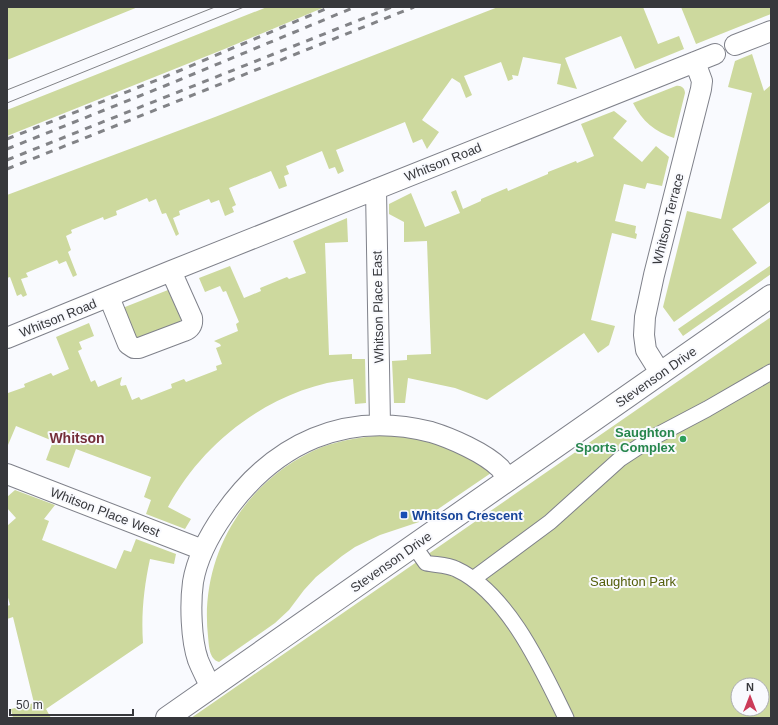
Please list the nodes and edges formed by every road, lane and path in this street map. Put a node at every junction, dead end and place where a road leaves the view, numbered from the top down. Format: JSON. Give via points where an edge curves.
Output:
{"nodes":[{"id":1,"x":771,"y":31,"type":"edge"},
{"id":2,"x":735,"y":45,"type":"dead end"},
{"id":3,"x":715,"y":54,"type":"dead end"},
{"id":4,"x":695,"y":62,"type":"junction"},
{"id":5,"x":376,"y":189,"type":"junction"},
{"id":6,"x":171,"y":271,"type":"junction"},
{"id":7,"x":771,"y":296,"type":"edge"},
{"id":8,"x":109,"y":297,"type":"junction"},
{"id":9,"x":7,"y":338,"type":"edge"},
{"id":10,"x":771,"y":372,"type":"edge"},
{"id":11,"x":661,"y":374,"type":"junction"},
{"id":12,"x":380,"y":425,"type":"junction"},
{"id":13,"x":7,"y":474,"type":"edge"},
{"id":14,"x":509,"y":480,"type":"junction"},
{"id":15,"x":414,"y":546,"type":"junction"},
{"id":16,"x":203,"y":550,"type":"junction"},
{"id":17,"x":473,"y":579,"type":"junction"},
{"id":18,"x":211,"y":688,"type":"junction"},
{"id":19,"x":167,"y":718,"type":"edge"},
{"id":20,"x":566,"y":718,"type":"edge"}],
"edges":[{"from":1,"to":2,"type":"street"},
{"from":3,"to":4,"type":"street","name":"Whitson Road"},
{"from":4,"to":5,"type":"street","name":"Whitson Road"},
{"from":4,"to":11,"type":"street","name":"Whitson Terrace","via":[[702,81],[701,89],[645,317],[646,350]]},
{"from":5,"to":6,"type":"street","name":"Whitson Road"},
{"from":5,"to":12,"type":"street","name":"Whitson Place East"},
{"from":6,"to":8,"type":"street","name":"Whitson Road"},
{"from":6,"to":8,"type":"street","name":"Whitson Road","via":[[192,318],[191,325],[184,332],[134,348],[128,344]]},
{"from":7,"to":11,"type":"street","name":"Stevenson Drive"},
{"from":8,"to":9,"type":"street","name":"Whitson Road"},
{"from":10,"to":17,"type":"street","via":[[652,438],[620,459],[550,522]]},
{"from":11,"to":14,"type":"street","name":"Stevenson Drive"},
{"from":12,"to":14,"type":"street","via":[[440,434],[491,460]]},
{"from":12,"to":16,"type":"street","via":[[345,428],[318,436],[276,459],[256,476],[231,504]]},
{"from":13,"to":16,"type":"street","name":"Whitson Place West"},
{"from":14,"to":15,"type":"street","name":"Stevenson Drive"},
{"from":15,"to":17,"type":"street","via":[[426,563],[455,568]]},
{"from":15,"to":18,"type":"street","name":"Stevenson Drive"},
{"from":16,"to":18,"type":"street","via":[[193,583],[192,624],[199,661]]},
{"from":17,"to":20,"type":"street","via":[[492,595],[508,615]]},
{"from":18,"to":19,"type":"street","name":"Stevenson Drive"}]}
